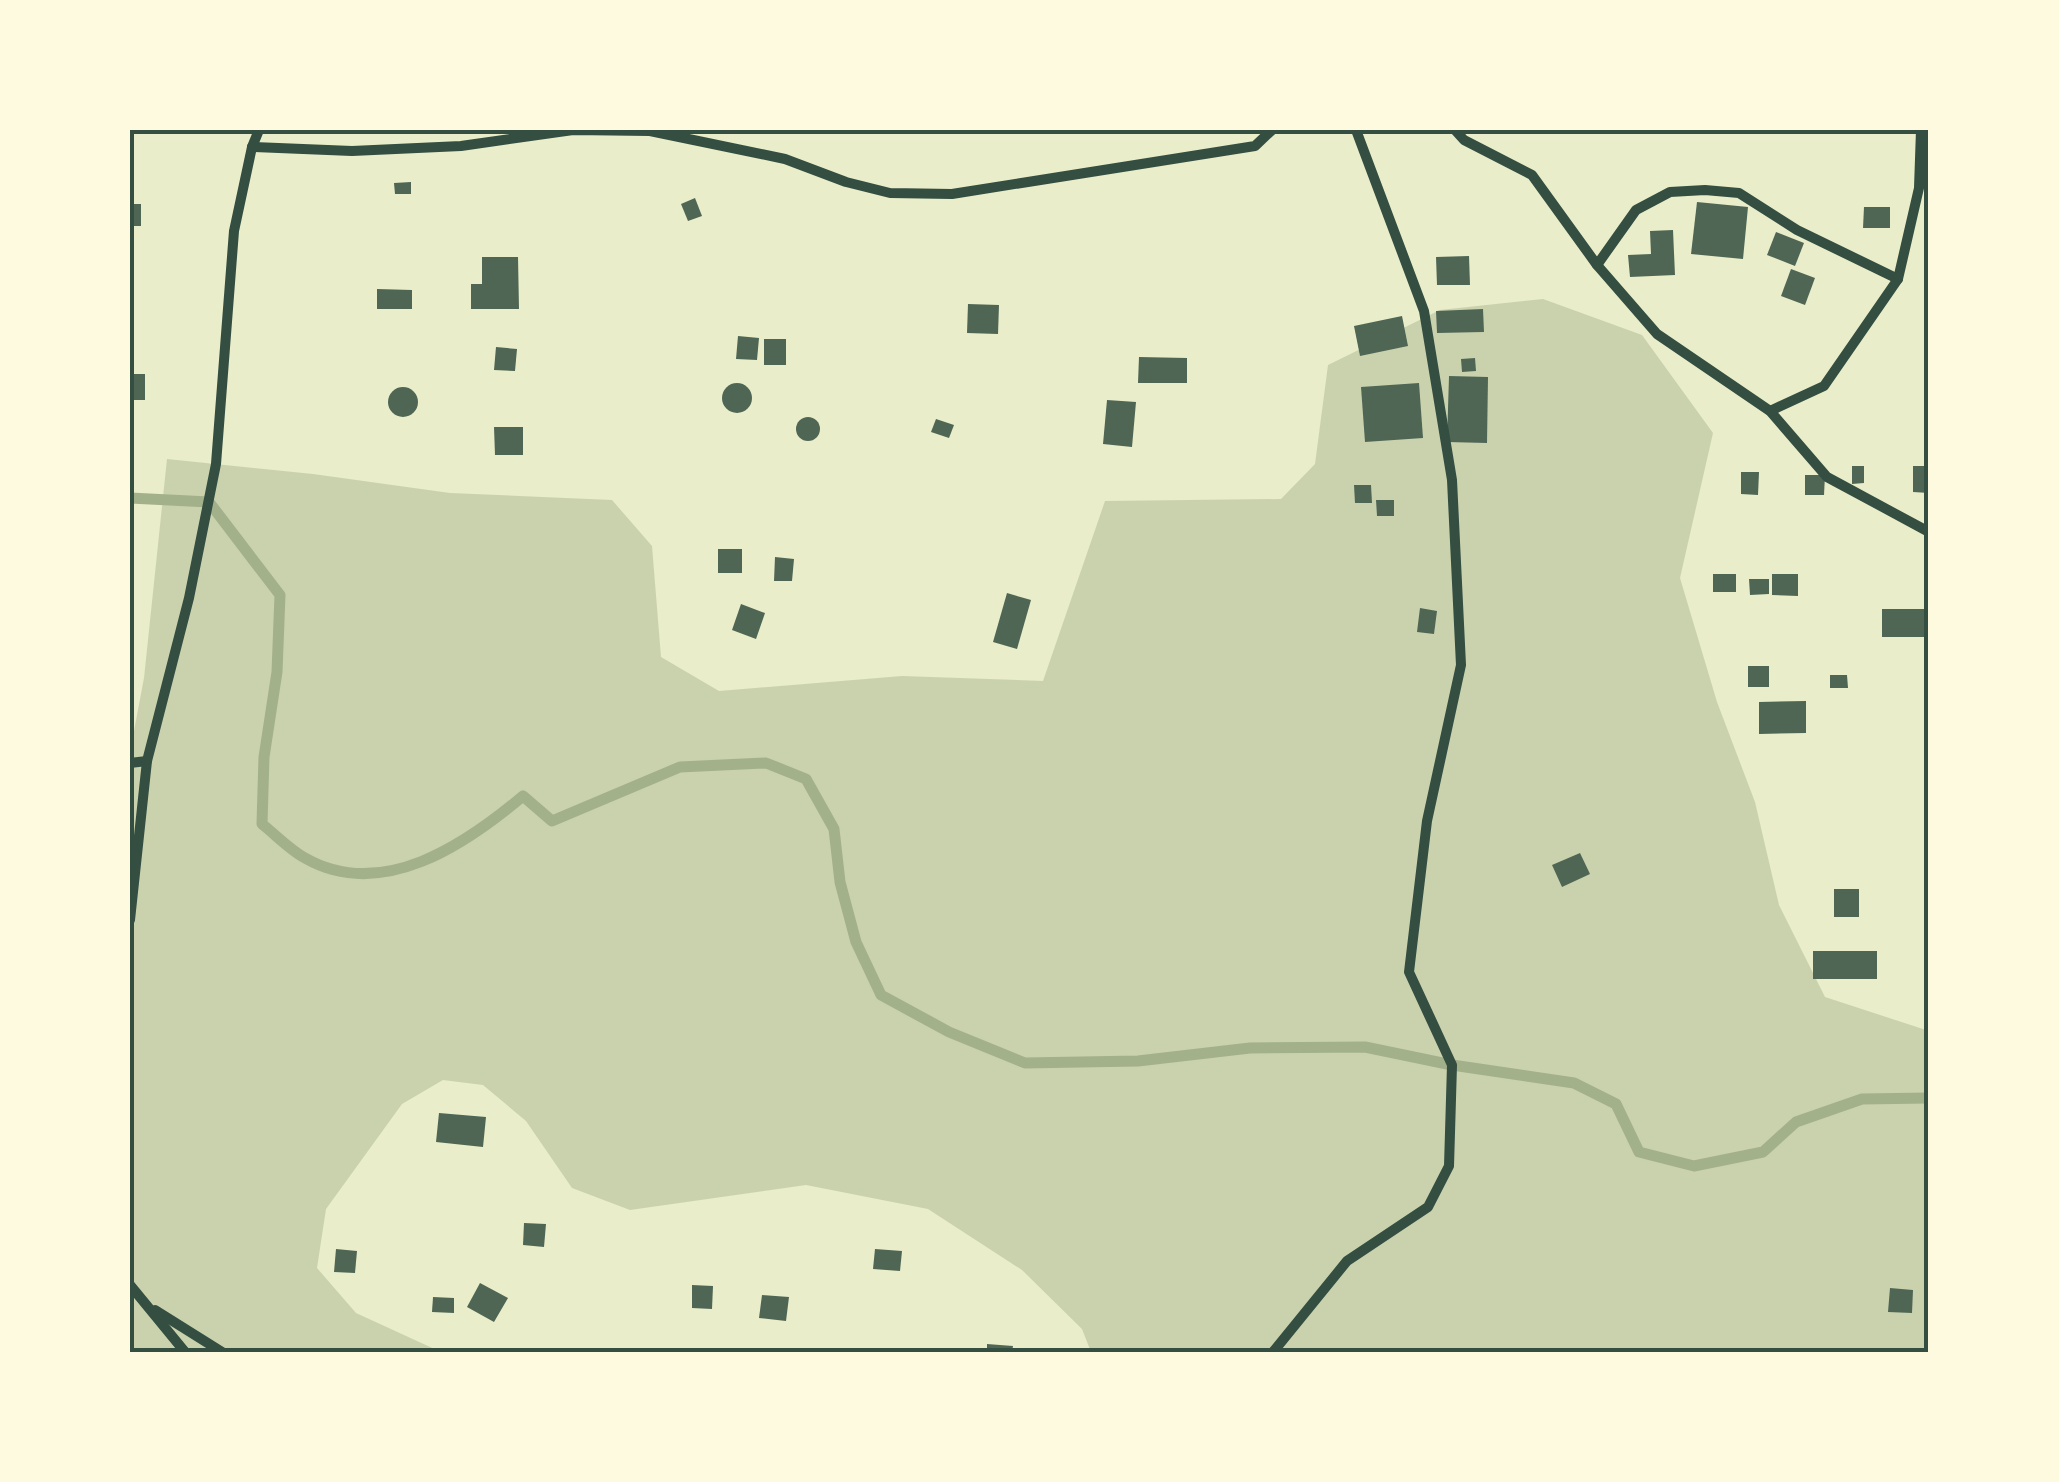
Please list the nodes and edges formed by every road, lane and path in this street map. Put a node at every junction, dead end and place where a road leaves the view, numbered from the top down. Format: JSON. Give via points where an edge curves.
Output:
{"nodes":[{"id":1,"x":259,"y":130,"type":"edge"},
{"id":2,"x":1272,"y":130,"type":"edge"},
{"id":3,"x":1356,"y":130,"type":"edge"},
{"id":4,"x":1455,"y":130,"type":"edge"},
{"id":5,"x":1920,"y":130,"type":"edge"},
{"id":6,"x":252,"y":147,"type":"junction"},
{"id":7,"x":1597,"y":266,"type":"junction"},
{"id":8,"x":1898,"y":279,"type":"junction"},
{"id":9,"x":1770,"y":411,"type":"junction"},
{"id":10,"x":1929,"y":532,"type":"edge"},
{"id":11,"x":146,"y":761,"type":"junction"},
{"id":12,"x":130,"y":762,"type":"edge"},
{"id":13,"x":130,"y":920,"type":"edge"},
{"id":14,"x":130,"y":1285,"type":"edge"},
{"id":15,"x":150,"y":1306,"type":"junction"},
{"id":16,"x":185,"y":1352,"type":"edge"},
{"id":17,"x":222,"y":1352,"type":"edge"},
{"id":18,"x":1273,"y":1352,"type":"edge"}],
"edges":[{"from":1,"to":6,"type":"street"},
{"from":2,"to":6,"type":"street","via":[[1255,146],[952,194],[890,193],[785,159],[650,131],[573,130],[461,146],[352,151]]},
{"from":3,"to":18,"type":"street","via":[[1424,311],[1452,480],[1461,665],[1428,822],[1409,972],[1452,1065],[1448,1166],[1428,1207],[1347,1261]]},
{"from":4,"to":7,"type":"street","via":[[1532,175]]},
{"from":5,"to":8,"type":"street","via":[[1920,188]]},
{"from":6,"to":11,"type":"street","via":[[234,230],[216,464],[190,598]]},
{"from":7,"to":8,"type":"street","via":[[1636,210],[1670,192],[1705,190],[1739,193]]},
{"from":7,"to":9,"type":"street","via":[[1658,334]]},
{"from":8,"to":9,"type":"street","via":[[1824,386]]},
{"from":9,"to":10,"type":"street","via":[[1827,477]]},
{"from":11,"to":12,"type":"street"},
{"from":11,"to":13,"type":"street"},
{"from":14,"to":15,"type":"street"},
{"from":15,"to":16,"type":"street"},
{"from":15,"to":17,"type":"street"}]}
